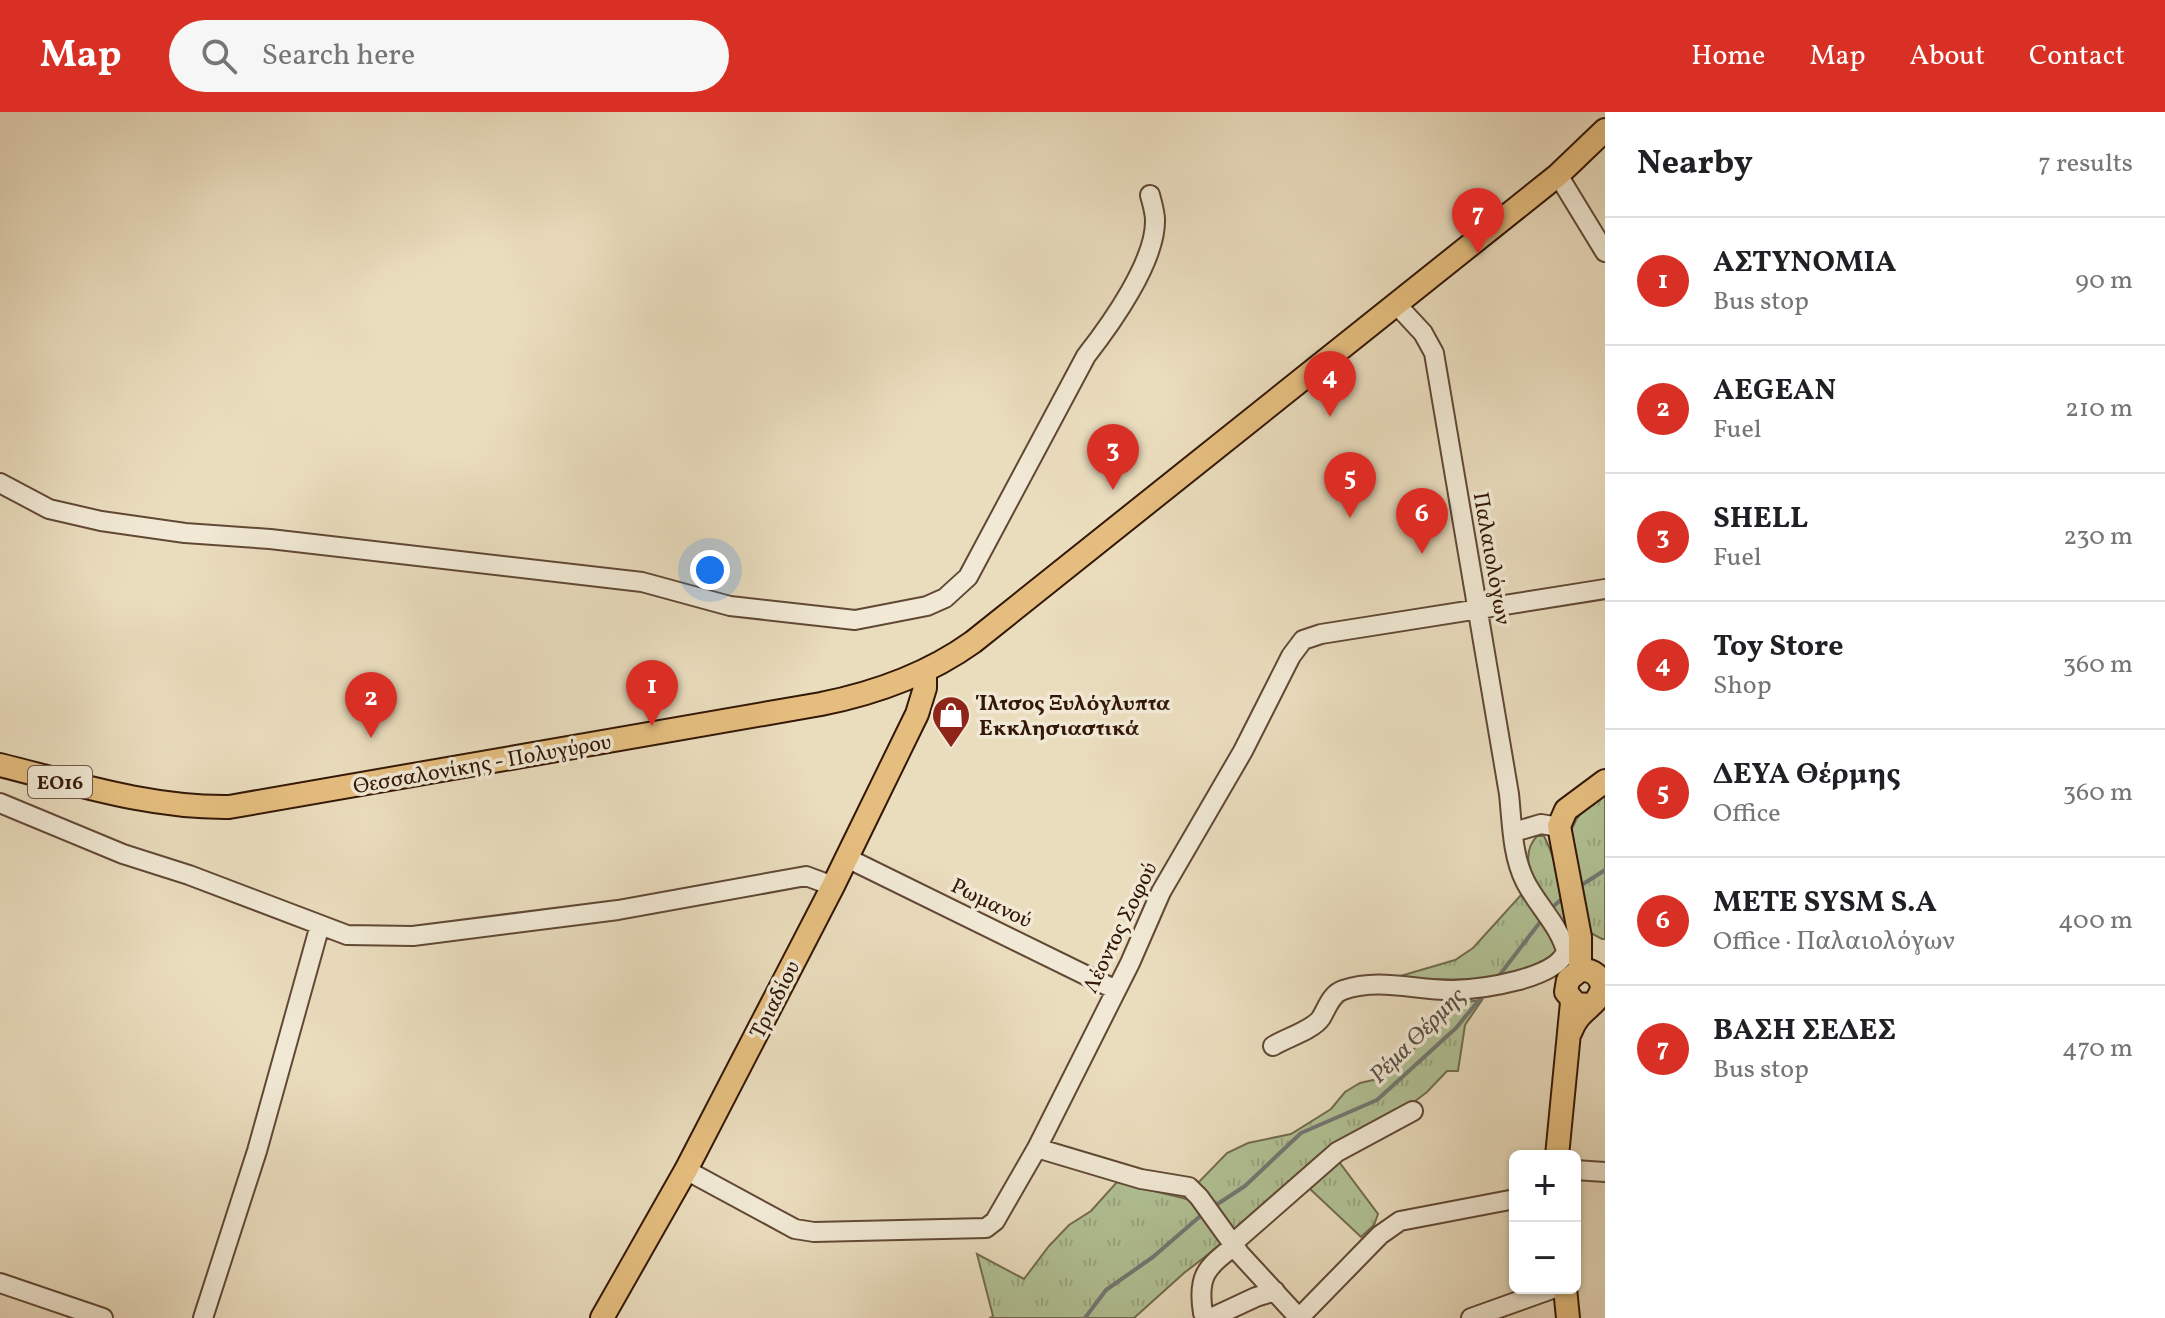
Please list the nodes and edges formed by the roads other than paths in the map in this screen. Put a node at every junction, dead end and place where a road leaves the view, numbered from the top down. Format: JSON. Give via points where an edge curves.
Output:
{"nodes":[{"id":1,"x":1601,"y":135,"type":"edge"},
{"id":2,"x":1558,"y":175,"type":"junction"},
{"id":3,"x":1150,"y":195,"type":"dead end"},
{"id":4,"x":1605,"y":252,"type":"edge"},
{"id":5,"x":1396,"y":304,"type":"junction"},
{"id":6,"x":0,"y":483,"type":"edge"},
{"id":7,"x":1605,"y":589,"type":"edge"},
{"id":8,"x":1477,"y":609,"type":"junction"},
{"id":9,"x":925,"y":672,"type":"junction"},
{"id":10,"x":0,"y":765,"type":"edge"},
{"id":11,"x":1605,"y":781,"type":"edge"},
{"id":12,"x":0,"y":803,"type":"edge"},
{"id":13,"x":1559,"y":827,"type":"junction"},
{"id":14,"x":1514,"y":832,"type":"junction"},
{"id":15,"x":847,"y":858,"type":"junction"},
{"id":16,"x":833,"y":886,"type":"junction"},
{"id":17,"x":320,"y":925,"type":"junction"},
{"id":18,"x":1589,"y":985,"type":"edge"},
{"id":19,"x":1116,"y":990,"type":"junction"},
{"id":20,"x":1273,"y":1046,"type":"dead end"},
{"id":21,"x":1413,"y":1111,"type":"dead end"},
{"id":22,"x":1037,"y":1148,"type":"junction"},
{"id":23,"x":1558,"y":1150,"type":"edge"},
{"id":24,"x":686,"y":1170,"type":"junction"},
{"id":25,"x":1581,"y":1170,"type":"edge"},
{"id":26,"x":1605,"y":1172,"type":"edge"},
{"id":27,"x":1509,"y":1200,"type":"edge"},
{"id":28,"x":1230,"y":1240,"type":"junction"},
{"id":29,"x":0,"y":1283,"type":"edge"},
{"id":30,"x":1275,"y":1291,"type":"junction"},
{"id":31,"x":1538,"y":1294,"type":"edge"},
{"id":32,"x":1566,"y":1294,"type":"edge"},
{"id":33,"x":103,"y":1318,"type":"edge"},
{"id":34,"x":203,"y":1318,"type":"edge"},
{"id":35,"x":602,"y":1318,"type":"edge"},
{"id":36,"x":1210,"y":1318,"type":"edge"},
{"id":37,"x":1299,"y":1318,"type":"edge"},
{"id":38,"x":1471,"y":1318,"type":"edge"},
{"id":39,"x":1568,"y":1318,"type":"edge"}],
"edges":[{"from":1,"to":2,"type":"main road","name":"Θεσσαλονίκης - Πολυγύρου","number":"ΕΟ16"},
{"from":2,"to":4,"type":"street"},
{"from":2,"to":5,"type":"main road","name":"Θεσσαλονίκης - Πολυγύρου","number":"ΕΟ16"},
{"from":3,"to":6,"type":"street","via":[[1155,221],[1150,248],[1131,289],[1086,356],[968,577],[927,606],[855,620],[730,606],[642,582],[101,521],[49,509]]},
{"from":5,"to":8,"type":"street","name":"Παλαιολόγων","via":[[1434,353]]},
{"from":5,"to":9,"type":"main road","name":"Θεσσαλονίκης - Πολυγύρου","number":"ΕΟ16","via":[[973,642]]},
{"from":7,"to":8,"type":"street","name":"Λέοντος Σοφού"},
{"from":8,"to":14,"type":"street","name":"Παλαιολόγων"},
{"from":8,"to":19,"type":"street","name":"Λέοντος Σοφού","via":[[1303,640],[1161,892]]},
{"from":9,"to":10,"type":"main road","name":"Θεσσαλονίκης - Πολυγύρου","number":"ΕΟ16","via":[[821,704],[229,807],[149,801]]},
{"from":9,"to":15,"type":"main road","name":"Τριαδίου","via":[[917,714]]},
{"from":11,"to":13,"type":"main road","via":[[1566,810]]},
{"from":12,"to":17,"type":"street"},
{"from":13,"to":14,"type":"street","via":[[1541,824]]},
{"from":13,"to":18,"type":"main road"},
{"from":14,"to":18,"type":"street","name":"Παλαιολόγων","via":[[1524,880]]},
{"from":15,"to":16,"type":"main road","name":"Τριαδίου"},
{"from":15,"to":19,"type":"street","name":"Ρωμανού"},
{"from":16,"to":17,"type":"street","via":[[806,876],[618,910],[413,936],[347,935]]},
{"from":16,"to":24,"type":"main road","name":"Τριαδίου"},
{"from":17,"to":34,"type":"street","via":[[257,1151]]},
{"from":18,"to":20,"type":"street","via":[[1511,981],[1451,990],[1382,984],[1340,990],[1319,1021]]},
{"from":18,"to":23,"type":"main road","via":[[1569,1036]]},
{"from":19,"to":22,"type":"street","name":"Λέοντος Σοφού"},
{"from":21,"to":28,"type":"street","via":[[1337,1152]]},
{"from":22,"to":24,"type":"street","name":"Λέοντος Σοφού","via":[[995,1221],[972,1230],[795,1229]]},
{"from":22,"to":28,"type":"street","via":[[1141,1179],[1189,1187]]},
{"from":24,"to":35,"type":"main road","name":"Τριαδίου"},
{"from":25,"to":26,"type":"street"},
{"from":27,"to":37,"type":"street","via":[[1400,1221]]},
{"from":28,"to":30,"type":"street"},
{"from":28,"to":36,"type":"street","via":[[1201,1282],[1203,1313]]},
{"from":29,"to":33,"type":"street"},
{"from":30,"to":36,"type":"street"},
{"from":30,"to":37,"type":"street"},
{"from":31,"to":38,"type":"street"},
{"from":32,"to":39,"type":"main road"}]}
